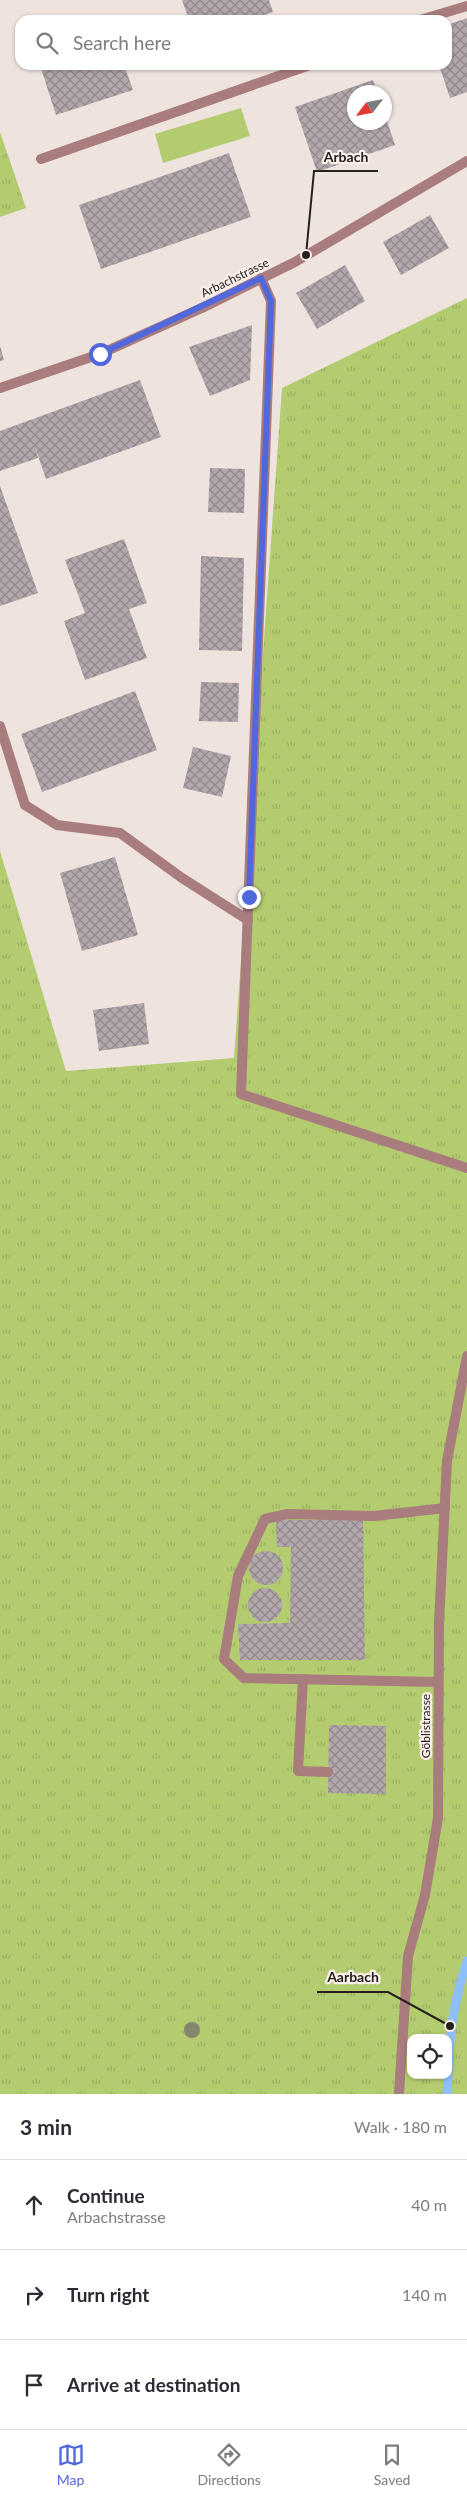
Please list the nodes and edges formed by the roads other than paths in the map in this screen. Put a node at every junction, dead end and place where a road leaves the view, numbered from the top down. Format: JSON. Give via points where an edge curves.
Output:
{"nodes":[{"id":1,"x":467,"y":6,"type":"edge"},
{"id":2,"x":437,"y":15,"type":"edge"},
{"id":3,"x":296,"y":70,"type":"edge"},
{"id":4,"x":42,"y":159,"type":"dead end"},
{"id":5,"x":467,"y":161,"type":"edge"},
{"id":6,"x":261,"y":278,"type":"junction"},
{"id":7,"x":0,"y":388,"type":"edge"},
{"id":8,"x":0,"y":726,"type":"edge"},
{"id":9,"x":248,"y":920,"type":"junction"},
{"id":10,"x":467,"y":1168,"type":"edge"},
{"id":11,"x":467,"y":1356,"type":"edge"},
{"id":12,"x":445,"y":1508,"type":"junction"},
{"id":13,"x":303,"y":1680,"type":"junction"},
{"id":14,"x":438,"y":1682,"type":"junction"},
{"id":15,"x":328,"y":1772,"type":"dead end"},
{"id":16,"x":399,"y":2094,"type":"edge"}],
"edges":[{"from":1,"to":2,"type":"street"},
{"from":3,"to":4,"type":"street"},
{"from":5,"to":6,"type":"street","name":"Arbachstrasse","via":[[295,262]]},
{"from":6,"to":7,"type":"street","name":"Arbachstrasse","via":[[100,354]]},
{"from":6,"to":9,"type":"street","via":[[271,301]]},
{"from":8,"to":9,"type":"street","via":[[25,805],[57,825],[120,832],[182,878]]},
{"from":9,"to":10,"type":"street","via":[[241,1094]]},
{"from":11,"to":12,"type":"street","name":"Göblistrasse","via":[[447,1461]]},
{"from":12,"to":13,"type":"street","via":[[374,1516],[287,1514],[265,1519],[238,1576],[224,1659],[244,1678]]},
{"from":12,"to":14,"type":"street","name":"Göblistrasse"},
{"from":13,"to":14,"type":"street"},
{"from":13,"to":15,"type":"street","via":[[298,1771]]},
{"from":14,"to":16,"type":"street","name":"Göblistrasse","via":[[438,1818],[425,1895],[408,1956]]}]}
